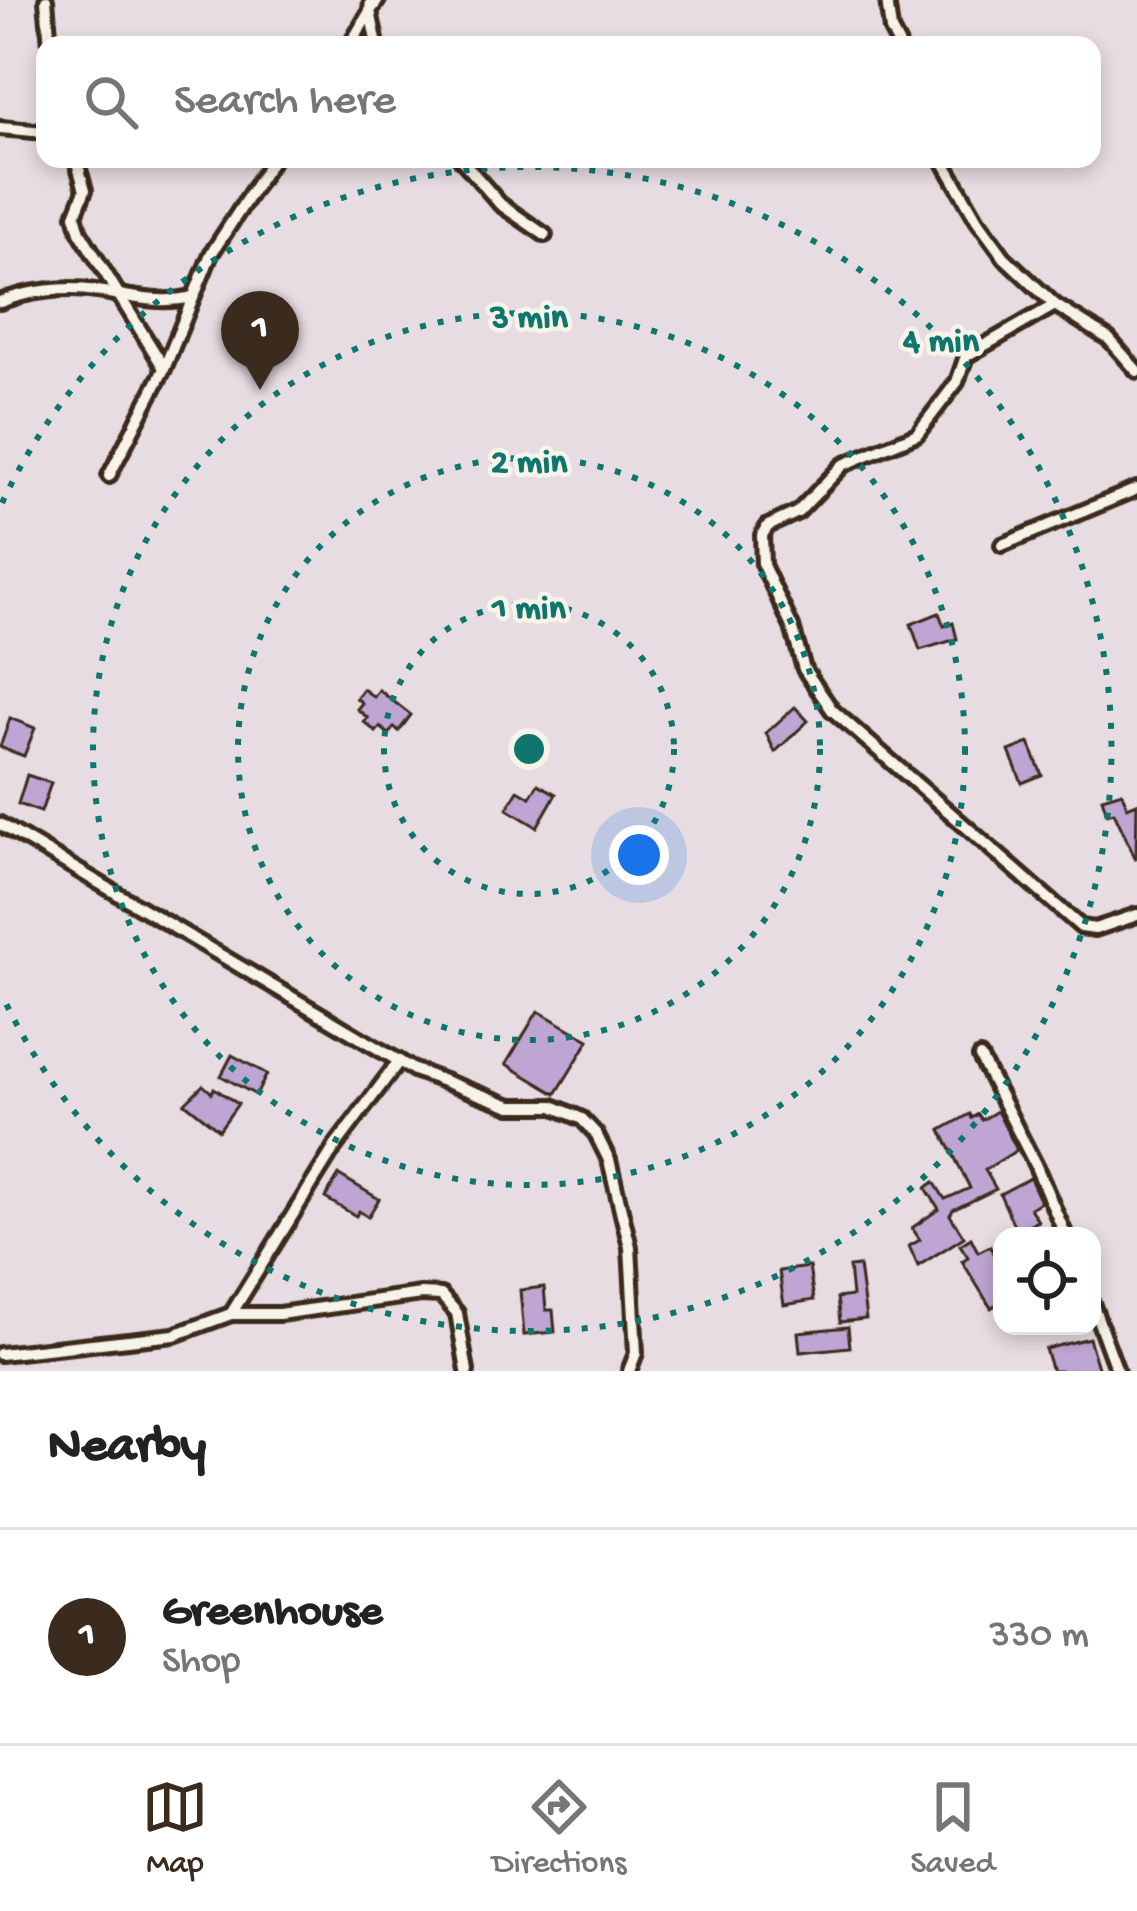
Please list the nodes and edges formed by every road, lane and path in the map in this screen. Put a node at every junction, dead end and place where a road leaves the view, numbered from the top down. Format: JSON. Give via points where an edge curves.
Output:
{"nodes":[{"id":1,"x":46,"y":0,"type":"edge"},
{"id":2,"x":886,"y":0,"type":"edge"},
{"id":3,"x":373,"y":4,"type":"edge"},
{"id":4,"x":49,"y":36,"type":"edge"},
{"id":5,"x":355,"y":36,"type":"edge"},
{"id":6,"x":376,"y":36,"type":"edge"},
{"id":7,"x":894,"y":36,"type":"edge"},
{"id":8,"x":0,"y":128,"type":"edge"},
{"id":9,"x":36,"y":132,"type":"edge"},
{"id":10,"x":79,"y":168,"type":"edge"},
{"id":11,"x":267,"y":168,"type":"edge"},
{"id":12,"x":468,"y":168,"type":"edge"},
{"id":13,"x":947,"y":168,"type":"edge"},
{"id":14,"x":545,"y":235,"type":"dead end"},
{"id":15,"x":121,"y":297,"type":"junction"},
{"id":16,"x":192,"y":297,"type":"junction"},
{"id":17,"x":0,"y":302,"type":"edge"},
{"id":18,"x":1055,"y":305,"type":"junction"},
{"id":19,"x":164,"y":369,"type":"junction"},
{"id":20,"x":1137,"y":370,"type":"edge"},
{"id":21,"x":110,"y":476,"type":"dead end"},
{"id":22,"x":1137,"y":489,"type":"edge"},
{"id":23,"x":1002,"y":545,"type":"dead end"},
{"id":24,"x":0,"y":824,"type":"edge"},
{"id":25,"x":1137,"y":915,"type":"edge"},
{"id":26,"x":980,"y":1057,"type":"dead end"},
{"id":27,"x":399,"y":1061,"type":"junction"},
{"id":28,"x":1062,"y":1227,"type":"edge"},
{"id":29,"x":231,"y":1314,"type":"junction"},
{"id":30,"x":1101,"y":1327,"type":"edge"},
{"id":31,"x":0,"y":1354,"type":"edge"},
{"id":32,"x":466,"y":1371,"type":"edge"},
{"id":33,"x":629,"y":1371,"type":"edge"},
{"id":34,"x":1118,"y":1371,"type":"edge"}],
"edges":[{"from":1,"to":4,"type":"street"},
{"from":2,"to":7,"type":"street"},
{"from":3,"to":5,"type":"street"},
{"from":3,"to":6,"type":"street"},
{"from":8,"to":9,"type":"street"},
{"from":10,"to":15,"type":"street","via":[[80,232]]},
{"from":11,"to":16,"type":"street"},
{"from":12,"to":14,"type":"street","via":[[500,204]]},
{"from":13,"to":18,"type":"street","via":[[1004,257]]},
{"from":15,"to":16,"type":"street"},
{"from":15,"to":17,"type":"street","via":[[55,291]]},
{"from":15,"to":19,"type":"street"},
{"from":16,"to":19,"type":"street"},
{"from":18,"to":20,"type":"street","via":[[1109,339]]},
{"from":18,"to":25,"type":"street","via":[[966,356],[957,382],[917,434],[843,465],[798,512],[768,526],[763,565],[804,669],[838,716],[1082,927]]},
{"from":19,"to":21,"type":"street"},
{"from":22,"to":23,"type":"street"},
{"from":24,"to":27,"type":"street"},
{"from":26,"to":28,"type":"street"},
{"from":27,"to":29,"type":"street","via":[[336,1145]]},
{"from":27,"to":33,"type":"street","via":[[511,1106],[569,1111],[596,1135],[630,1247]]},
{"from":29,"to":31,"type":"street","via":[[174,1335]]},
{"from":29,"to":32,"type":"street","via":[[441,1295],[458,1313]]},
{"from":30,"to":34,"type":"street"}]}
